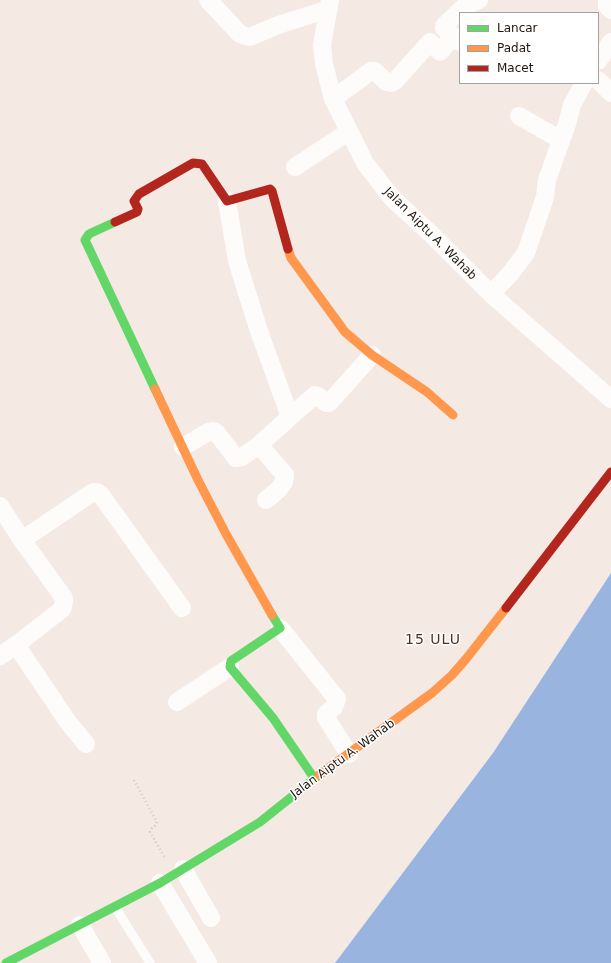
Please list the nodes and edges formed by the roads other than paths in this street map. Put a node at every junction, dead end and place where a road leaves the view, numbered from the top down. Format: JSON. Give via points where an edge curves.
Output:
{"nodes":[{"id":1,"x":208,"y":0,"type":"edge"},
{"id":2,"x":479,"y":0,"type":"edge"},
{"id":3,"x":607,"y":0,"type":"edge"},
{"id":4,"x":330,"y":5,"type":"edge"},
{"id":5,"x":611,"y":10,"type":"edge"},
{"id":6,"x":457,"y":39,"type":"edge"},
{"id":7,"x":611,"y":42,"type":"edge"},
{"id":8,"x":599,"y":60,"type":"edge"},
{"id":9,"x":599,"y":81,"type":"edge"},
{"id":10,"x":583,"y":84,"type":"edge"},
{"id":11,"x":611,"y":92,"type":"edge"},
{"id":12,"x":333,"y":99,"type":"junction"},
{"id":13,"x":519,"y":116,"type":"dead end"},
{"id":14,"x":348,"y":132,"type":"junction"},
{"id":15,"x":561,"y":140,"type":"junction"},
{"id":16,"x":295,"y":167,"type":"dead end"},
{"id":17,"x":227,"y":201,"type":"junction"},
{"id":18,"x":490,"y":294,"type":"junction"},
{"id":19,"x":372,"y":355,"type":"junction"},
{"id":20,"x":611,"y":399,"type":"edge"},
{"id":21,"x":454,"y":415,"type":"dead end"},
{"id":22,"x":290,"y":417,"type":"junction"},
{"id":23,"x":259,"y":445,"type":"junction"},
{"id":24,"x":182,"y":447,"type":"junction"},
{"id":25,"x":611,"y":472,"type":"edge"},
{"id":26,"x":266,"y":500,"type":"dead end"},
{"id":27,"x":0,"y":506,"type":"edge"},
{"id":28,"x":22,"y":540,"type":"junction"},
{"id":29,"x":182,"y":608,"type":"dead end"},
{"id":30,"x":280,"y":628,"type":"junction"},
{"id":31,"x":16,"y":645,"type":"junction"},
{"id":32,"x":0,"y":656,"type":"edge"},
{"id":33,"x":230,"y":667,"type":"junction"},
{"id":34,"x":177,"y":702,"type":"dead end"},
{"id":35,"x":86,"y":744,"type":"dead end"},
{"id":36,"x":349,"y":754,"type":"junction"},
{"id":37,"x":314,"y":778,"type":"junction"},
{"id":38,"x":172,"y":876,"type":"junction"},
{"id":39,"x":115,"y":907,"type":"junction"},
{"id":40,"x":211,"y":918,"type":"dead end"},
{"id":41,"x":80,"y":925,"type":"junction"},
{"id":42,"x":6,"y":963,"type":"edge"},
{"id":43,"x":102,"y":963,"type":"edge"},
{"id":44,"x":150,"y":963,"type":"edge"},
{"id":45,"x":208,"y":963,"type":"edge"}],
"edges":[{"from":1,"to":4,"type":"street","via":[[240,34],[250,37]]},
{"from":2,"to":6,"type":"street","via":[[465,6],[445,24],[444,28]]},
{"from":3,"to":5,"type":"street","via":[[607,6]]},
{"from":4,"to":12,"type":"street","name":"Jalan Aiptu A. Wahab","via":[[322,46]]},
{"from":6,"to":12,"type":"street","via":[[446,57],[430,42],[396,80],[386,82],[375,71],[371,71]]},
{"from":7,"to":8,"type":"street"},
{"from":9,"to":11,"type":"street"},
{"from":10,"to":15,"type":"street","via":[[572,105]]},
{"from":12,"to":14,"type":"street","name":"Jalan Aiptu A. Wahab"},
{"from":13,"to":15,"type":"street"},
{"from":14,"to":16,"type":"street"},
{"from":14,"to":18,"type":"street","name":"Jalan Aiptu A. Wahab","via":[[364,163],[392,198]]},
{"from":15,"to":18,"type":"street","via":[[546,180],[545,197],[526,253]]},
{"from":17,"to":19,"type":"street","via":[[268,189],[272,191],[291,258],[345,332]]},
{"from":17,"to":22,"type":"street","via":[[237,262]]},
{"from":17,"to":24,"type":"street","via":[[202,164],[193,163],[139,194],[134,201],[137,212],[89,234],[85,240]]},
{"from":18,"to":20,"type":"street","name":"Jalan Aiptu A. Wahab"},
{"from":19,"to":21,"type":"street","via":[[427,392]]},
{"from":19,"to":22,"type":"street","via":[[329,403],[315,395]]},
{"from":22,"to":23,"type":"street"},
{"from":23,"to":24,"type":"street","via":[[242,457],[236,458],[213,431]]},
{"from":23,"to":26,"type":"street","via":[[285,475],[284,482],[278,490]]},
{"from":24,"to":30,"type":"street","via":[[226,534]]},
{"from":25,"to":36,"type":"street","name":"Jalan Aiptu A. Wahab","via":[[452,675],[432,693]]},
{"from":27,"to":28,"type":"street"},
{"from":28,"to":29,"type":"street","via":[[96,492],[101,495]]},
{"from":28,"to":31,"type":"street","via":[[64,598],[64,604],[61,610]]},
{"from":30,"to":33,"type":"street","via":[[231,661]]},
{"from":30,"to":36,"type":"street","via":[[337,699],[336,704],[326,714],[326,718]]},
{"from":31,"to":32,"type":"street"},
{"from":31,"to":35,"type":"street"},
{"from":33,"to":34,"type":"street"},
{"from":33,"to":37,"type":"street","via":[[273,718]]},
{"from":36,"to":37,"type":"street","name":"Jalan Aiptu A. Wahab"},
{"from":37,"to":38,"type":"street","name":"Jalan Aiptu A. Wahab","via":[[260,822]]},
{"from":38,"to":39,"type":"street","name":"Jalan Aiptu A. Wahab"},
{"from":38,"to":40,"type":"street"},
{"from":38,"to":45,"type":"street"},
{"from":39,"to":41,"type":"street","name":"Jalan Aiptu A. Wahab"},
{"from":39,"to":44,"type":"lane"},
{"from":41,"to":42,"type":"street","name":"Jalan Aiptu A. Wahab"},
{"from":41,"to":43,"type":"street"}]}
